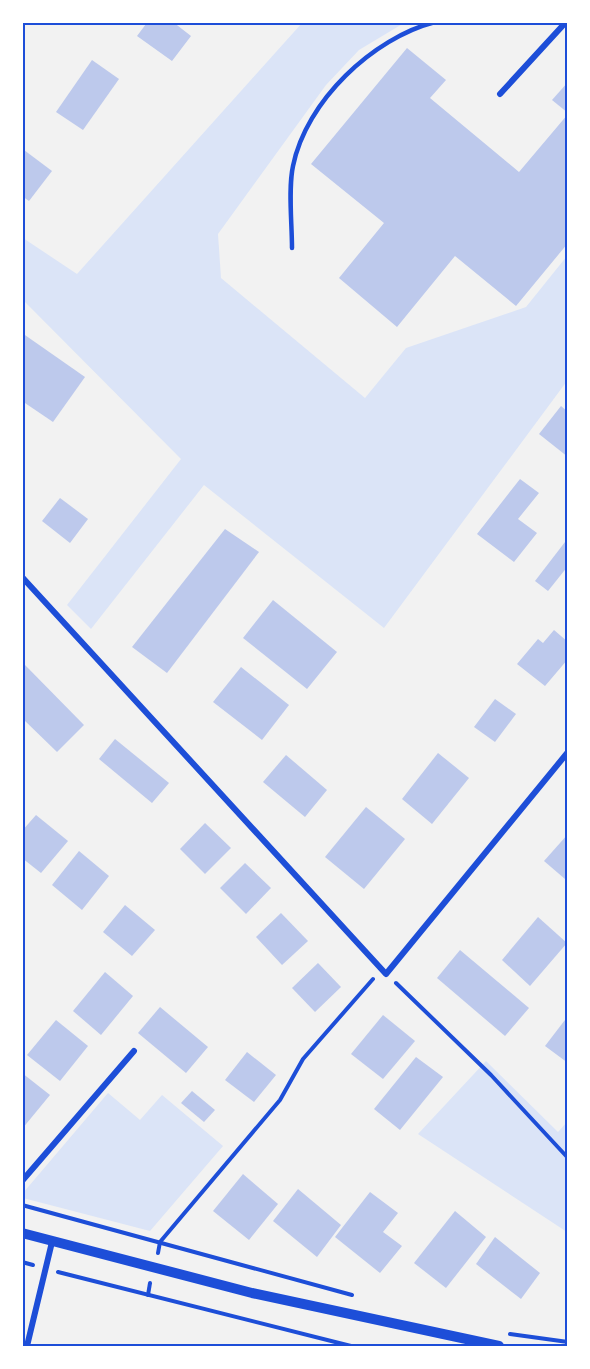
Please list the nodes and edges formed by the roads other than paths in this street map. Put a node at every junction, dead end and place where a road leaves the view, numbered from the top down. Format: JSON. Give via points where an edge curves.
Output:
{"nodes":[{"id":1,"x":435,"y":22,"type":"edge"},
{"id":2,"x":566,"y":22,"type":"edge"},
{"id":3,"x":500,"y":94,"type":"dead end"},
{"id":4,"x":292,"y":248,"type":"dead end"},
{"id":5,"x":22,"y":576,"type":"edge"},
{"id":6,"x":567,"y":752,"type":"edge"},
{"id":7,"x":134,"y":1051,"type":"dead end"},
{"id":8,"x":22,"y":1181,"type":"edge"},
{"id":9,"x":22,"y":1233,"type":"edge"},
{"id":10,"x":52,"y":1242,"type":"junction"},
{"id":11,"x":477,"y":1345,"type":"edge"},
{"id":12,"x":27,"y":1347,"type":"edge"},
{"id":13,"x":499,"y":1347,"type":"edge"}],
"edges":[{"from":1,"to":4,"type":"lane","via":[[413,28],[367,54],[334,89],[309,124],[293,166]]},
{"from":2,"to":3,"type":"street"},
{"from":5,"to":6,"type":"street","via":[[386,974]]},
{"from":7,"to":8,"type":"street"},
{"from":9,"to":10,"type":"street"},
{"from":10,"to":11,"type":"street","via":[[252,1293],[442,1333]]},
{"from":10,"to":12,"type":"street"},
{"from":11,"to":13,"type":"street"}]}
